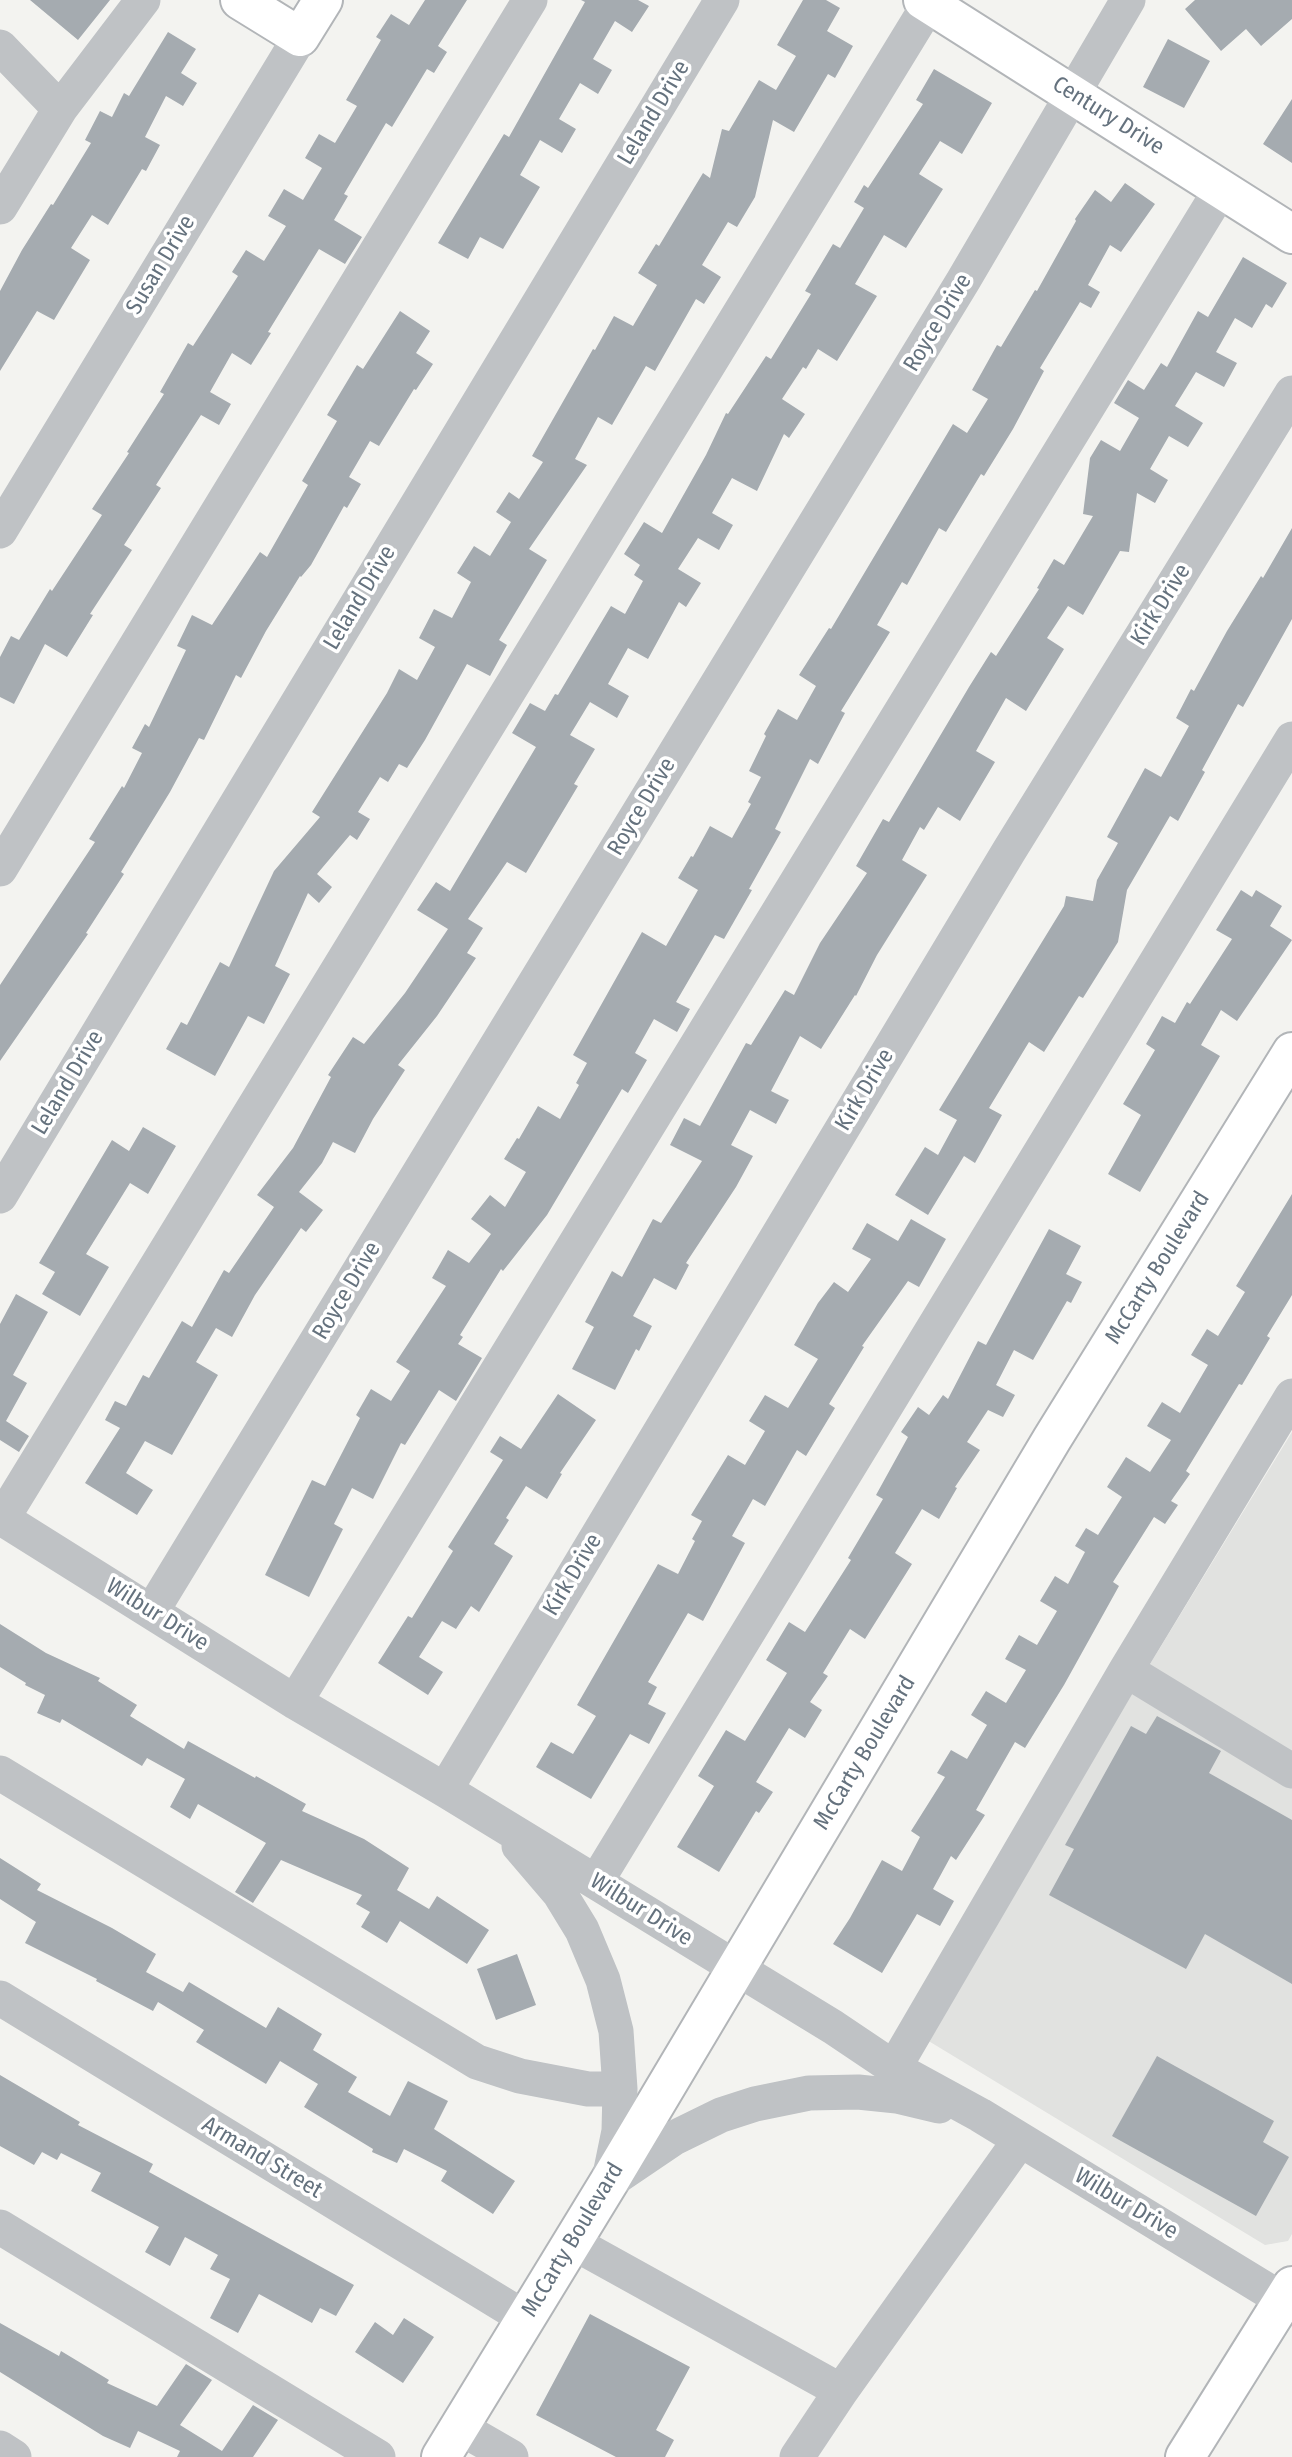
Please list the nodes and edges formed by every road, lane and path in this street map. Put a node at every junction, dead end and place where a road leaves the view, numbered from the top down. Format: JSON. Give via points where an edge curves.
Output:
{"nodes":[{"id":1,"x":142,"y":0,"type":"edge"},
{"id":2,"x":240,"y":0,"type":"edge"},
{"id":3,"x":323,"y":0,"type":"edge"},
{"id":4,"x":530,"y":0,"type":"edge"},
{"id":5,"x":722,"y":0,"type":"edge"},
{"id":6,"x":1128,"y":0,"type":"edge"},
{"id":7,"x":926,"y":2,"type":"edge"},
{"id":8,"x":300,"y":37,"type":"junction"},
{"id":9,"x":0,"y":47,"type":"edge"},
{"id":10,"x":1074,"y":95,"type":"junction"},
{"id":11,"x":60,"y":109,"type":"junction"},
{"id":12,"x":1221,"y":189,"type":"junction"},
{"id":13,"x":0,"y":207,"type":"edge"},
{"id":14,"x":1292,"y":234,"type":"edge"},
{"id":15,"x":1292,"y":393,"type":"edge"},
{"id":16,"x":0,"y":530,"type":"edge"},
{"id":17,"x":1292,"y":739,"type":"edge"},
{"id":18,"x":0,"y":869,"type":"edge"},
{"id":19,"x":1292,"y":1052,"type":"edge"},
{"id":20,"x":0,"y":1196,"type":"edge"},
{"id":21,"x":1292,"y":1396,"type":"edge"},
{"id":22,"x":1,"y":1518,"type":"edge"},
{"id":23,"x":152,"y":1611,"type":"junction"},
{"id":24,"x":1126,"y":1670,"type":"junction"},
{"id":25,"x":295,"y":1702,"type":"junction"},
{"id":26,"x":1292,"y":1771,"type":"edge"},
{"id":27,"x":0,"y":1773,"type":"edge"},
{"id":28,"x":445,"y":1790,"type":"junction"},
{"id":29,"x":502,"y":1825,"type":"junction"},
{"id":30,"x":596,"y":1882,"type":"junction"},
{"id":31,"x":736,"y":1970,"type":"junction"},
{"id":32,"x":0,"y":1998,"type":"edge"},
{"id":33,"x":894,"y":2068,"type":"junction"},
{"id":34,"x":620,"y":2089,"type":"junction"},
{"id":35,"x":979,"y":2115,"type":"junction"},
{"id":36,"x":1020,"y":2140,"type":"junction"},
{"id":37,"x":609,"y":2182,"type":"junction"},
{"id":38,"x":0,"y":2227,"type":"edge"},
{"id":39,"x":572,"y":2242,"type":"junction"},
{"id":40,"x":1288,"y":2293,"type":"edge"},
{"id":41,"x":525,"y":2318,"type":"junction"},
{"id":42,"x":841,"y":2391,"type":"junction"},
{"id":43,"x":450,"y":2442,"type":"edge"},
{"id":44,"x":0,"y":2448,"type":"edge"},
{"id":45,"x":14,"y":2457,"type":"edge"},
{"id":46,"x":378,"y":2457,"type":"edge"},
{"id":47,"x":511,"y":2457,"type":"edge"},
{"id":48,"x":797,"y":2457,"type":"edge"},
{"id":49,"x":1185,"y":2457,"type":"edge"}],
"edges":[{"from":1,"to":11,"type":"street"},
{"from":2,"to":8,"type":"main road"},
{"from":3,"to":8,"type":"main road","name":"Susan Drive"},
{"from":4,"to":18,"type":"street"},
{"from":5,"to":20,"type":"street","name":"Leland Drive"},
{"from":6,"to":10,"type":"street","name":"Royce Drive"},
{"from":7,"to":10,"type":"main road","name":"Century Drive"},
{"from":7,"to":22,"type":"street"},
{"from":8,"to":16,"type":"street","name":"Susan Drive"},
{"from":9,"to":11,"type":"street"},
{"from":10,"to":12,"type":"main road","name":"Century Drive"},
{"from":10,"to":23,"type":"street","name":"Royce Drive"},
{"from":11,"to":13,"type":"street"},
{"from":12,"to":14,"type":"main road","name":"Century Drive"},
{"from":12,"to":25,"type":"street"},
{"from":15,"to":28,"type":"street","name":"Kirk Drive","via":[[1009,850]]},
{"from":17,"to":30,"type":"street"},
{"from":19,"to":31,"type":"main road","name":"McCarty Boulevard","via":[[1052,1439]]},
{"from":21,"to":24,"type":"street"},
{"from":22,"to":23,"type":"street","name":"Wilbur Drive"},
{"from":23,"to":25,"type":"street","name":"Wilbur Drive"},
{"from":24,"to":26,"type":"street"},
{"from":24,"to":33,"type":"street"},
{"from":25,"to":28,"type":"street","name":"Wilbur Drive"},
{"from":27,"to":34,"type":"street","via":[[477,2062],[588,2089]]},
{"from":28,"to":29,"type":"street","name":"Wilbur Drive"},
{"from":29,"to":30,"type":"street","name":"Wilbur Drive"},
{"from":29,"to":34,"type":"street","via":[[560,1894],[582,1930],[604,1980],[616,2031]]},
{"from":30,"to":31,"type":"street","name":"Wilbur Drive"},
{"from":31,"to":33,"type":"street","name":"Wilbur Drive"},
{"from":31,"to":37,"type":"main road","name":"McCarty Boulevard"},
{"from":32,"to":41,"type":"street","name":"Armand Street"},
{"from":33,"to":35,"type":"street","name":"Wilbur Drive"},
{"from":34,"to":37,"type":"street","via":[[619,2131]]},
{"from":35,"to":36,"type":"street","name":"Wilbur Drive"},
{"from":35,"to":37,"type":"street","via":[[897,2096],[809,2093],[721,2115],[674,2138]]},
{"from":36,"to":40,"type":"street","name":"Wilbur Drive"},
{"from":36,"to":42,"type":"street"},
{"from":37,"to":39,"type":"main road","name":"McCarty Boulevard"},
{"from":38,"to":46,"type":"street"},
{"from":39,"to":41,"type":"main road","name":"McCarty Boulevard"},
{"from":39,"to":42,"type":"street"},
{"from":40,"to":49,"type":"main road"},
{"from":41,"to":43,"type":"main road","name":"McCarty Boulevard"},
{"from":42,"to":48,"type":"street"},
{"from":43,"to":47,"type":"street"},
{"from":44,"to":45,"type":"street"}]}
